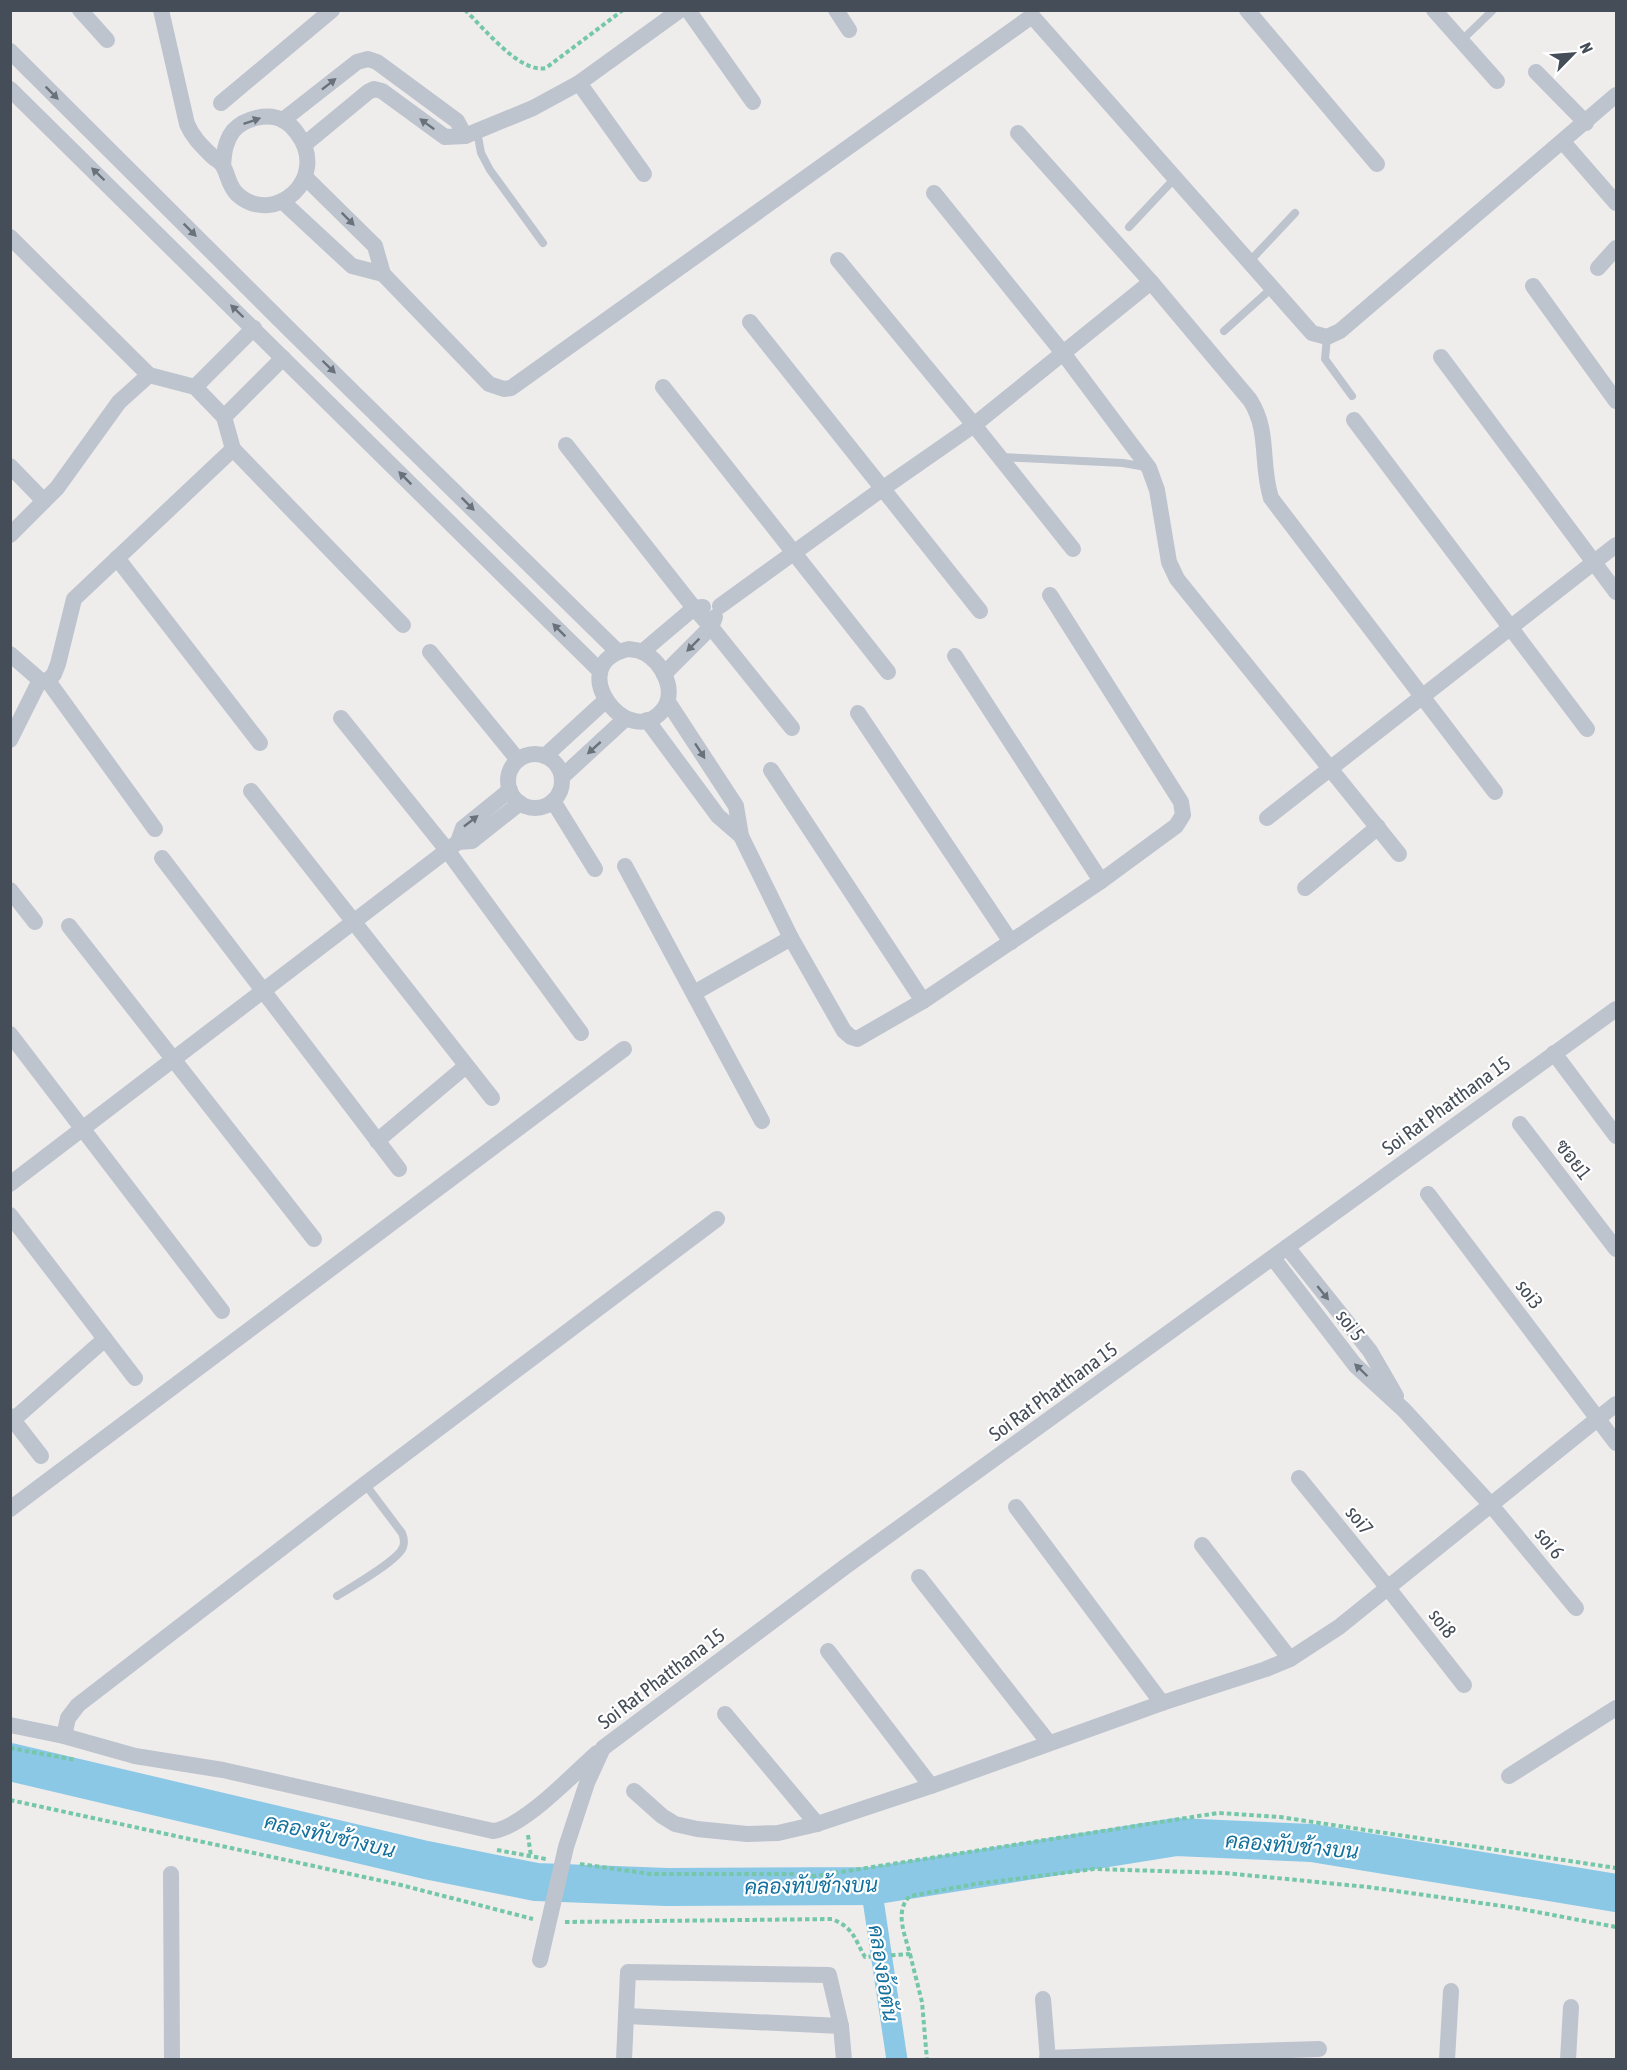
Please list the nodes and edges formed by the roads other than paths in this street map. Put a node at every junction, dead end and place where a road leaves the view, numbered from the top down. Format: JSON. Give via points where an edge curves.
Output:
{"nodes":[{"id":1,"x":80,"y":10,"type":"edge"},
{"id":2,"x":161,"y":10,"type":"edge"},
{"id":3,"x":332,"y":10,"type":"edge"},
{"id":4,"x":680,"y":10,"type":"edge"},
{"id":5,"x":688,"y":10,"type":"edge"},
{"id":6,"x":836,"y":10,"type":"edge"},
{"id":7,"x":1247,"y":10,"type":"edge"},
{"id":8,"x":1434,"y":10,"type":"edge"},
{"id":9,"x":1493,"y":10,"type":"edge"},
{"id":10,"x":1035,"y":13,"type":"edge"},
{"id":11,"x":849,"y":30,"type":"dead end"},
{"id":12,"x":107,"y":40,"type":"dead end"},
{"id":13,"x":1461,"y":41,"type":"junction"},
{"id":14,"x":10,"y":51,"type":"edge"},
{"id":15,"x":1536,"y":72,"type":"dead end"},
{"id":16,"x":1497,"y":81,"type":"dead end"},
{"id":17,"x":579,"y":83,"type":"junction"},
{"id":18,"x":10,"y":89,"type":"edge"},
{"id":19,"x":1617,"y":95,"type":"edge"},
{"id":20,"x":753,"y":102,"type":"dead end"},
{"id":21,"x":221,"y":103,"type":"dead end"},
{"id":22,"x":283,"y":120,"type":"junction"},
{"id":23,"x":1586,"y":123,"type":"junction"},
{"id":24,"x":1018,"y":133,"type":"dead end"},
{"id":25,"x":471,"y":134,"type":"junction"},
{"id":26,"x":1563,"y":142,"type":"junction"},
{"id":27,"x":305,"y":144,"type":"junction"},
{"id":28,"x":1377,"y":164,"type":"dead end"},
{"id":29,"x":223,"y":166,"type":"junction"},
{"id":30,"x":644,"y":174,"type":"dead end"},
{"id":31,"x":306,"y":178,"type":"junction"},
{"id":32,"x":1175,"y":178,"type":"junction"},
{"id":33,"x":934,"y":194,"type":"dead end"},
{"id":34,"x":282,"y":201,"type":"junction"},
{"id":35,"x":1617,"y":203,"type":"edge"},
{"id":36,"x":1295,"y":213,"type":"dead end"},
{"id":37,"x":1129,"y":227,"type":"dead end"},
{"id":38,"x":10,"y":237,"type":"edge"},
{"id":39,"x":543,"y":243,"type":"dead end"},
{"id":40,"x":1617,"y":248,"type":"edge"},
{"id":41,"x":838,"y":260,"type":"dead end"},
{"id":42,"x":1249,"y":262,"type":"junction"},
{"id":43,"x":1598,"y":268,"type":"dead end"},
{"id":44,"x":383,"y":274,"type":"junction"},
{"id":45,"x":1151,"y":282,"type":"junction"},
{"id":46,"x":1533,"y":286,"type":"dead end"},
{"id":47,"x":1272,"y":288,"type":"junction"},
{"id":48,"x":750,"y":322,"type":"dead end"},
{"id":49,"x":254,"y":328,"type":"junction"},
{"id":50,"x":1224,"y":331,"type":"dead end"},
{"id":51,"x":292,"y":332,"type":"junction"},
{"id":52,"x":1327,"y":337,"type":"junction"},
{"id":53,"x":1063,"y":353,"type":"junction"},
{"id":54,"x":278,"y":354,"type":"junction"},
{"id":55,"x":1441,"y":357,"type":"dead end"},
{"id":56,"x":149,"y":375,"type":"junction"},
{"id":57,"x":195,"y":387,"type":"junction"},
{"id":58,"x":663,"y":387,"type":"dead end"},
{"id":59,"x":1352,"y":396,"type":"dead end"},
{"id":60,"x":1617,"y":401,"type":"edge"},
{"id":61,"x":224,"y":417,"type":"junction"},
{"id":62,"x":1354,"y":420,"type":"dead end"},
{"id":63,"x":974,"y":425,"type":"junction"},
{"id":64,"x":566,"y":445,"type":"dead end"},
{"id":65,"x":233,"y":449,"type":"junction"},
{"id":66,"x":999,"y":457,"type":"junction"},
{"id":67,"x":10,"y":466,"type":"edge"},
{"id":68,"x":1149,"y":468,"type":"junction"},
{"id":69,"x":882,"y":489,"type":"junction"},
{"id":70,"x":44,"y":501,"type":"junction"},
{"id":71,"x":10,"y":535,"type":"edge"},
{"id":72,"x":1617,"y":545,"type":"edge"},
{"id":73,"x":1072,"y":549,"type":"dead end"},
{"id":74,"x":794,"y":553,"type":"junction"},
{"id":75,"x":117,"y":558,"type":"junction"},
{"id":76,"x":1595,"y":562,"type":"junction"},
{"id":77,"x":1617,"y":592,"type":"edge"},
{"id":78,"x":1050,"y":595,"type":"dead end"},
{"id":79,"x":720,"y":606,"type":"junction"},
{"id":80,"x":694,"y":608,"type":"junction"},
{"id":81,"x":980,"y":611,"type":"dead end"},
{"id":82,"x":404,"y":625,"type":"dead end"},
{"id":83,"x":711,"y":627,"type":"junction"},
{"id":84,"x":1511,"y":628,"type":"junction"},
{"id":85,"x":617,"y":651,"type":"junction"},
{"id":86,"x":430,"y":652,"type":"dead end"},
{"id":87,"x":642,"y":652,"type":"junction"},
{"id":88,"x":10,"y":654,"type":"edge"},
{"id":89,"x":955,"y":656,"type":"dead end"},
{"id":90,"x":600,"y":671,"type":"junction"},
{"id":91,"x":888,"y":672,"type":"dead end"},
{"id":92,"x":664,"y":674,"type":"junction"},
{"id":93,"x":44,"y":681,"type":"junction"},
{"id":94,"x":1423,"y":697,"type":"junction"},
{"id":95,"x":606,"y":700,"type":"junction"},
{"id":96,"x":668,"y":702,"type":"junction"},
{"id":97,"x":858,"y":713,"type":"dead end"},
{"id":98,"x":341,"y":718,"type":"dead end"},
{"id":99,"x":626,"y":719,"type":"junction"},
{"id":100,"x":647,"y":720,"type":"junction"},
{"id":101,"x":792,"y":728,"type":"dead end"},
{"id":102,"x":1587,"y":729,"type":"dead end"},
{"id":103,"x":10,"y":740,"type":"edge"},
{"id":104,"x":260,"y":743,"type":"dead end"},
{"id":105,"x":545,"y":756,"type":"junction"},
{"id":106,"x":518,"y":760,"type":"junction"},
{"id":107,"x":771,"y":770,"type":"dead end"},
{"id":108,"x":1331,"y":770,"type":"junction"},
{"id":109,"x":562,"y":777,"type":"junction"},
{"id":110,"x":251,"y":791,"type":"dead end"},
{"id":111,"x":1495,"y":792,"type":"dead end"},
{"id":112,"x":515,"y":797,"type":"junction"},
{"id":113,"x":553,"y":801,"type":"junction"},
{"id":114,"x":1267,"y":818,"type":"dead end"},
{"id":115,"x":1378,"y":827,"type":"junction"},
{"id":116,"x":155,"y":829,"type":"dead end"},
{"id":117,"x":741,"y":836,"type":"junction"},
{"id":118,"x":453,"y":846,"type":"junction"},
{"id":119,"x":1399,"y":854,"type":"dead end"},
{"id":120,"x":162,"y":858,"type":"dead end"},
{"id":121,"x":625,"y":866,"type":"dead end"},
{"id":122,"x":595,"y":869,"type":"dead end"},
{"id":123,"x":1101,"y":881,"type":"junction"},
{"id":124,"x":1305,"y":888,"type":"dead end"},
{"id":125,"x":10,"y":890,"type":"edge"},
{"id":126,"x":35,"y":922,"type":"dead end"},
{"id":127,"x":353,"y":922,"type":"junction"},
{"id":128,"x":69,"y":926,"type":"dead end"},
{"id":129,"x":791,"y":938,"type":"junction"},
{"id":130,"x":1011,"y":942,"type":"junction"},
{"id":131,"x":263,"y":991,"type":"junction"},
{"id":132,"x":694,"y":993,"type":"junction"},
{"id":133,"x":923,"y":1002,"type":"junction"},
{"id":134,"x":1617,"y":1009,"type":"edge"},
{"id":135,"x":581,"y":1033,"type":"dead end"},
{"id":136,"x":10,"y":1034,"type":"edge"},
{"id":137,"x":624,"y":1049,"type":"dead end"},
{"id":138,"x":1554,"y":1053,"type":"junction"},
{"id":139,"x":174,"y":1059,"type":"junction"},
{"id":140,"x":466,"y":1066,"type":"junction"},
{"id":141,"x":492,"y":1098,"type":"dead end"},
{"id":142,"x":762,"y":1121,"type":"dead end"},
{"id":143,"x":1520,"y":1124,"type":"dead end"},
{"id":144,"x":83,"y":1129,"type":"junction"},
{"id":145,"x":1617,"y":1136,"type":"edge"},
{"id":146,"x":377,"y":1141,"type":"junction"},
{"id":147,"x":399,"y":1168,"type":"dead end"},
{"id":148,"x":10,"y":1184,"type":"edge"},
{"id":149,"x":1428,"y":1194,"type":"dead end"},
{"id":150,"x":10,"y":1215,"type":"edge"},
{"id":151,"x":717,"y":1219,"type":"dead end"},
{"id":152,"x":314,"y":1239,"type":"dead end"},
{"id":153,"x":1287,"y":1247,"type":"junction"},
{"id":154,"x":1617,"y":1249,"type":"edge"},
{"id":155,"x":1273,"y":1258,"type":"junction"},
{"id":156,"x":222,"y":1311,"type":"dead end"},
{"id":157,"x":105,"y":1339,"type":"junction"},
{"id":158,"x":135,"y":1378,"type":"dead end"},
{"id":159,"x":1617,"y":1404,"type":"edge"},
{"id":160,"x":1404,"y":1410,"type":"junction"},
{"id":161,"x":12,"y":1418,"type":"edge"},
{"id":162,"x":1598,"y":1419,"type":"junction"},
{"id":163,"x":1617,"y":1443,"type":"edge"},
{"id":164,"x":41,"y":1456,"type":"dead end"},
{"id":165,"x":1299,"y":1478,"type":"dead end"},
{"id":166,"x":365,"y":1484,"type":"junction"},
{"id":167,"x":1491,"y":1505,"type":"junction"},
{"id":168,"x":1016,"y":1507,"type":"dead end"},
{"id":169,"x":10,"y":1509,"type":"edge"},
{"id":170,"x":1202,"y":1545,"type":"dead end"},
{"id":171,"x":919,"y":1577,"type":"dead end"},
{"id":172,"x":1388,"y":1588,"type":"junction"},
{"id":173,"x":337,"y":1596,"type":"dead end"},
{"id":174,"x":1576,"y":1608,"type":"dead end"},
{"id":175,"x":828,"y":1651,"type":"dead end"},
{"id":176,"x":1290,"y":1659,"type":"junction"},
{"id":177,"x":1464,"y":1685,"type":"dead end"},
{"id":178,"x":1162,"y":1702,"type":"junction"},
{"id":179,"x":1617,"y":1707,"type":"edge"},
{"id":180,"x":725,"y":1714,"type":"dead end"},
{"id":181,"x":10,"y":1725,"type":"edge"},
{"id":182,"x":64,"y":1736,"type":"junction"},
{"id":183,"x":1049,"y":1743,"type":"junction"},
{"id":184,"x":603,"y":1748,"type":"junction"},
{"id":185,"x":1509,"y":1776,"type":"dead end"},
{"id":186,"x":931,"y":1786,"type":"junction"},
{"id":187,"x":634,"y":1791,"type":"dead end"},
{"id":188,"x":816,"y":1824,"type":"junction"},
{"id":189,"x":171,"y":1874,"type":"dead end"},
{"id":190,"x":540,"y":1960,"type":"dead end"},
{"id":191,"x":1451,"y":1991,"type":"dead end"},
{"id":192,"x":1043,"y":1999,"type":"dead end"},
{"id":193,"x":1571,"y":2007,"type":"dead end"},
{"id":194,"x":626,"y":2016,"type":"junction"},
{"id":195,"x":841,"y":2026,"type":"junction"},
{"id":196,"x":1319,"y":2049,"type":"dead end"},
{"id":197,"x":1195,"y":2056,"type":"edge"},
{"id":198,"x":1048,"y":2059,"type":"edge"},
{"id":199,"x":172,"y":2060,"type":"edge"},
{"id":200,"x":624,"y":2060,"type":"edge"},
{"id":201,"x":844,"y":2060,"type":"edge"},
{"id":202,"x":1447,"y":2060,"type":"edge"},
{"id":203,"x":1568,"y":2060,"type":"edge"}],
"edges":[{"from":1,"to":12,"type":"street"},
{"from":2,"to":29,"type":"street","via":[[187,124],[194,139]]},
{"from":3,"to":21,"type":"street"},
{"from":4,"to":17,"type":"street"},
{"from":5,"to":20,"type":"street"},
{"from":6,"to":11,"type":"street"},
{"from":7,"to":28,"type":"street"},
{"from":8,"to":13,"type":"street"},
{"from":9,"to":13,"type":"lane"},
{"from":10,"to":32,"type":"street"},
{"from":10,"to":44,"type":"street","via":[[511,388],[489,384]]},
{"from":13,"to":16,"type":"street"},
{"from":14,"to":51,"type":"street","one_way":true},
{"from":15,"to":23,"type":"street"},
{"from":17,"to":25,"type":"street"},
{"from":17,"to":30,"type":"street"},
{"from":49,"to":18,"type":"street","one_way":true},
{"from":19,"to":23,"type":"street"},
{"from":22,"to":25,"type":"street","one_way":true,"via":[[357,62],[368,59]]},
{"from":22,"to":27,"type":"street"},
{"from":29,"to":22,"type":"street","one_way":true,"via":[[225,145],[234,130],[249,120]]},
{"from":23,"to":26,"type":"street"},
{"from":24,"to":45,"type":"street"},
{"from":25,"to":27,"type":"street","one_way":true,"via":[[445,137],[374,89]]},
{"from":25,"to":39,"type":"lane","via":[[490,170]]},
{"from":26,"to":35,"type":"street"},
{"from":26,"to":52,"type":"street","via":[[1340,332]]},
{"from":27,"to":31,"type":"street"},
{"from":29,"to":34,"type":"street","via":[[237,194],[247,200],[264,205]]},
{"from":31,"to":34,"type":"street","via":[[295,193]]},
{"from":31,"to":44,"type":"street","one_way":true,"via":[[375,246]]},
{"from":32,"to":37,"type":"lane"},
{"from":32,"to":42,"type":"street"},
{"from":33,"to":53,"type":"street"},
{"from":34,"to":44,"type":"street","via":[[352,266]]},
{"from":36,"to":42,"type":"lane"},
{"from":38,"to":56,"type":"street"},
{"from":40,"to":43,"type":"street"},
{"from":41,"to":63,"type":"street"},
{"from":42,"to":47,"type":"street"},
{"from":45,"to":53,"type":"street"},
{"from":45,"to":94,"type":"street","via":[[1250,400],[1263,431],[1264,470],[1271,498]]},
{"from":46,"to":60,"type":"street"},
{"from":47,"to":50,"type":"lane"},
{"from":47,"to":52,"type":"street","via":[[1312,333]]},
{"from":48,"to":69,"type":"street"},
{"from":49,"to":54,"type":"street"},
{"from":49,"to":57,"type":"street"},
{"from":51,"to":54,"type":"street"},
{"from":51,"to":85,"type":"street","one_way":true},
{"from":52,"to":59,"type":"lane","via":[[1325,359]]},
{"from":53,"to":63,"type":"street"},
{"from":53,"to":68,"type":"street"},
{"from":54,"to":61,"type":"street"},
{"from":90,"to":54,"type":"street","one_way":true},
{"from":55,"to":76,"type":"street"},
{"from":56,"to":57,"type":"street"},
{"from":56,"to":70,"type":"street","via":[[119,402]]},
{"from":57,"to":61,"type":"street"},
{"from":58,"to":74,"type":"street"},
{"from":61,"to":65,"type":"street"},
{"from":62,"to":84,"type":"street"},
{"from":63,"to":66,"type":"street"},
{"from":63,"to":69,"type":"street"},
{"from":64,"to":80,"type":"street"},
{"from":65,"to":75,"type":"street"},
{"from":65,"to":82,"type":"street"},
{"from":66,"to":68,"type":"lane","via":[[1123,463]]},
{"from":66,"to":73,"type":"street"},
{"from":67,"to":70,"type":"street"},
{"from":68,"to":108,"type":"street","via":[[1157,490],[1169,562],[1178,579]]},
{"from":69,"to":74,"type":"street"},
{"from":69,"to":81,"type":"street"},
{"from":70,"to":71,"type":"street"},
{"from":72,"to":76,"type":"street"},
{"from":74,"to":79,"type":"street"},
{"from":74,"to":91,"type":"street"},
{"from":75,"to":93,"type":"street","via":[[74,599],[58,664],[54,674]]},
{"from":75,"to":104,"type":"street"},
{"from":76,"to":77,"type":"street"},
{"from":76,"to":84,"type":"street"},
{"from":78,"to":123,"type":"street","via":[[1181,802],[1183,815],[1176,826]]},
{"from":79,"to":80,"type":"street"},
{"from":79,"to":83,"type":"street"},
{"from":80,"to":83,"type":"street"},
{"from":80,"to":87,"type":"street"},
{"from":83,"to":92,"type":"street","one_way":true},
{"from":83,"to":101,"type":"street"},
{"from":84,"to":94,"type":"street"},
{"from":84,"to":102,"type":"street"},
{"from":85,"to":87,"type":"street"},
{"from":85,"to":90,"type":"street"},
{"from":86,"to":106,"type":"street"},
{"from":87,"to":92,"type":"street"},
{"from":88,"to":93,"type":"street"},
{"from":89,"to":123,"type":"street"},
{"from":90,"to":95,"type":"street","via":[[599,681]]},
{"from":92,"to":96,"type":"street"},
{"from":93,"to":103,"type":"street"},
{"from":93,"to":116,"type":"street"},
{"from":94,"to":108,"type":"street"},
{"from":94,"to":111,"type":"street"},
{"from":95,"to":99,"type":"street"},
{"from":95,"to":105,"type":"street"},
{"from":96,"to":100,"type":"street","via":[[660,713]]},
{"from":96,"to":117,"type":"street","one_way":true,"via":[[736,806]]},
{"from":97,"to":130,"type":"street"},
{"from":98,"to":118,"type":"street"},
{"from":99,"to":100,"type":"street"},
{"from":99,"to":109,"type":"street","one_way":true},
{"from":100,"to":117,"type":"street","via":[[718,816]]},
{"from":105,"to":106,"type":"street","via":[[526,755]]},
{"from":105,"to":109,"type":"street","via":[[559,768]]},
{"from":106,"to":112,"type":"street","via":[[509,774]]},
{"from":107,"to":133,"type":"street"},
{"from":108,"to":114,"type":"street"},
{"from":108,"to":115,"type":"street"},
{"from":109,"to":113,"type":"street"},
{"from":110,"to":127,"type":"street"},
{"from":112,"to":113,"type":"street","via":[[537,808]]},
{"from":112,"to":118,"type":"street","via":[[472,841]]},
{"from":113,"to":122,"type":"street"},
{"from":115,"to":119,"type":"street"},
{"from":115,"to":124,"type":"street"},
{"from":117,"to":129,"type":"street"},
{"from":118,"to":127,"type":"street"},
{"from":118,"to":135,"type":"street"},
{"from":120,"to":131,"type":"street"},
{"from":121,"to":132,"type":"street"},
{"from":123,"to":130,"type":"street"},
{"from":125,"to":126,"type":"street"},
{"from":127,"to":131,"type":"street"},
{"from":127,"to":140,"type":"street"},
{"from":128,"to":139,"type":"street"},
{"from":129,"to":132,"type":"street"},
{"from":129,"to":133,"type":"street","via":[[843,1030],[851,1037],[860,1039]]},
{"from":130,"to":133,"type":"street"},
{"from":131,"to":139,"type":"street"},
{"from":131,"to":146,"type":"street"},
{"from":132,"to":142,"type":"street"},
{"from":134,"to":138,"type":"street","name":"Soi Rat Phatthana 15"},
{"from":136,"to":144,"type":"street"},
{"from":137,"to":169,"type":"street"},
{"from":138,"to":145,"type":"street"},
{"from":138,"to":153,"type":"street","name":"Soi Rat Phatthana 15"},
{"from":139,"to":144,"type":"street"},
{"from":139,"to":152,"type":"street"},
{"from":140,"to":141,"type":"street"},
{"from":140,"to":146,"type":"street"},
{"from":143,"to":154,"type":"street","name":"ซอย1"},
{"from":144,"to":148,"type":"street"},
{"from":144,"to":156,"type":"street"},
{"from":146,"to":147,"type":"street"},
{"from":149,"to":162,"type":"street","name":"soi3"},
{"from":150,"to":157,"type":"street"},
{"from":151,"to":166,"type":"street"},
{"from":153,"to":155,"type":"street","name":"Soi Rat Phatthana 15"},
{"from":153,"to":160,"type":"street","name":"soi 5","one_way":true,"via":[[1370,1351]]},
{"from":160,"to":155,"type":"street","name":"soi 5","one_way":true,"via":[[1355,1365]]},
{"from":155,"to":184,"type":"street","name":"Soi Rat Phatthana 15","via":[[846,1566]]},
{"from":157,"to":158,"type":"street"},
{"from":157,"to":161,"type":"street"},
{"from":159,"to":162,"type":"street"},
{"from":160,"to":167,"type":"street","name":"soi 5"},
{"from":161,"to":164,"type":"street"},
{"from":162,"to":163,"type":"street","name":"soi3"},
{"from":162,"to":167,"type":"street"},
{"from":165,"to":172,"type":"street","name":"soi7"},
{"from":166,"to":173,"type":"lane","via":[[402,1533],[403,1549]]},
{"from":166,"to":182,"type":"street","via":[[78,1705],[68,1718]]},
{"from":167,"to":172,"type":"street"},
{"from":167,"to":174,"type":"street","name":"soi 6"},
{"from":168,"to":178,"type":"street"},
{"from":170,"to":176,"type":"street"},
{"from":171,"to":183,"type":"street"},
{"from":172,"to":176,"type":"street"},
{"from":172,"to":177,"type":"street","name":"soi8"},
{"from":175,"to":186,"type":"street"},
{"from":176,"to":178,"type":"street"},
{"from":178,"to":183,"type":"street"},
{"from":179,"to":185,"type":"street"},
{"from":180,"to":188,"type":"street"},
{"from":181,"to":182,"type":"street"},
{"from":182,"to":184,"type":"street","via":[[135,1756],[223,1770],[493,1831],[525,1816]]},
{"from":183,"to":186,"type":"street"},
{"from":184,"to":190,"type":"street","name":"Soi Rat Phatthana 15","via":[[566,1847]]},
{"from":186,"to":188,"type":"street"},
{"from":187,"to":188,"type":"street","via":[[675,1824],[697,1829],[778,1833]]},
{"from":189,"to":199,"type":"street"},
{"from":191,"to":202,"type":"street"},
{"from":192,"to":198,"type":"street"},
{"from":193,"to":203,"type":"street"},
{"from":194,"to":195,"type":"street"},
{"from":194,"to":195,"type":"street","via":[[628,1972],[829,1975]]},
{"from":194,"to":200,"type":"street"},
{"from":195,"to":201,"type":"street"},
{"from":196,"to":197,"type":"street"},
{"from":197,"to":198,"type":"street"}]}
